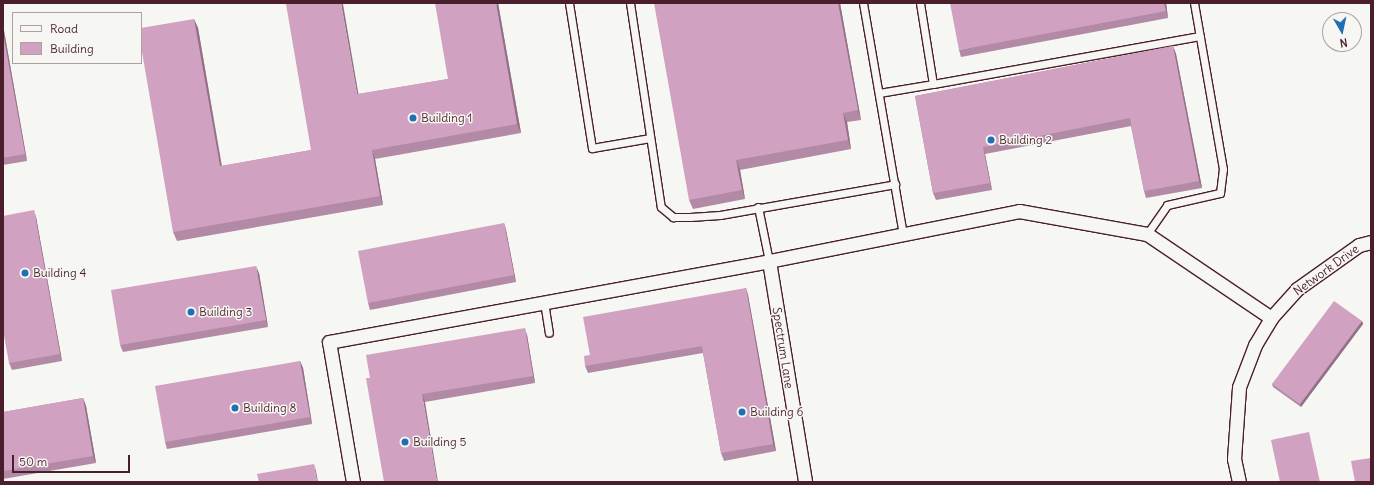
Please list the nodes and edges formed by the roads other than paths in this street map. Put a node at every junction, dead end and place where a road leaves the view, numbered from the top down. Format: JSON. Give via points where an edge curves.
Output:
{"nodes":[{"id":1,"x":569,"y":3,"type":"edge"},
{"id":2,"x":630,"y":3,"type":"edge"},
{"id":3,"x":863,"y":3,"type":"edge"},
{"id":4,"x":920,"y":3,"type":"edge"},
{"id":5,"x":1194,"y":3,"type":"edge"},
{"id":6,"x":1200,"y":36,"type":"junction"},
{"id":7,"x":934,"y":84,"type":"junction"},
{"id":8,"x":878,"y":94,"type":"junction"},
{"id":9,"x":650,"y":138,"type":"junction"},
{"id":10,"x":895,"y":184,"type":"junction"},
{"id":11,"x":758,"y":207,"type":"junction"},
{"id":12,"x":903,"y":234,"type":"junction"},
{"id":13,"x":1147,"y":234,"type":"junction"},
{"id":14,"x":1371,"y":242,"type":"edge"},
{"id":15,"x":769,"y":261,"type":"junction"},
{"id":16,"x":544,"y":302,"type":"junction"},
{"id":17,"x":1271,"y":318,"type":"junction"},
{"id":18,"x":549,"y":333,"type":"dead end"},
{"id":19,"x":352,"y":482,"type":"edge"},
{"id":20,"x":806,"y":482,"type":"edge"},
{"id":21,"x":1239,"y":482,"type":"edge"}],
"edges":[{"from":1,"to":9,"type":"lane","via":[[592,148]]},
{"from":2,"to":9,"type":"lane"},
{"from":3,"to":8,"type":"lane"},
{"from":4,"to":7,"type":"lane"},
{"from":5,"to":6,"type":"lane"},
{"from":6,"to":7,"type":"lane"},
{"from":6,"to":13,"type":"lane","via":[[1223,169],[1220,193],[1167,205]]},
{"from":7,"to":8,"type":"lane"},
{"from":8,"to":10,"type":"lane"},
{"from":9,"to":11,"type":"lane","via":[[661,207],[673,217],[720,215]]},
{"from":10,"to":11,"type":"lane"},
{"from":10,"to":12,"type":"lane"},
{"from":11,"to":15,"type":"lane"},
{"from":12,"to":13,"type":"street","via":[[1019,211]]},
{"from":12,"to":15,"type":"street"},
{"from":13,"to":17,"type":"street"},
{"from":14,"to":17,"type":"street","name":"Network Drive","via":[[1358,245],[1297,289]]},
{"from":15,"to":16,"type":"street"},
{"from":15,"to":20,"type":"street","name":"Spectrum Lane"},
{"from":16,"to":18,"type":"lane"},
{"from":16,"to":19,"type":"street","via":[[329,342]]},
{"from":17,"to":21,"type":"street","name":"Network Drive","via":[[1255,345],[1239,387],[1234,459]]}]}
